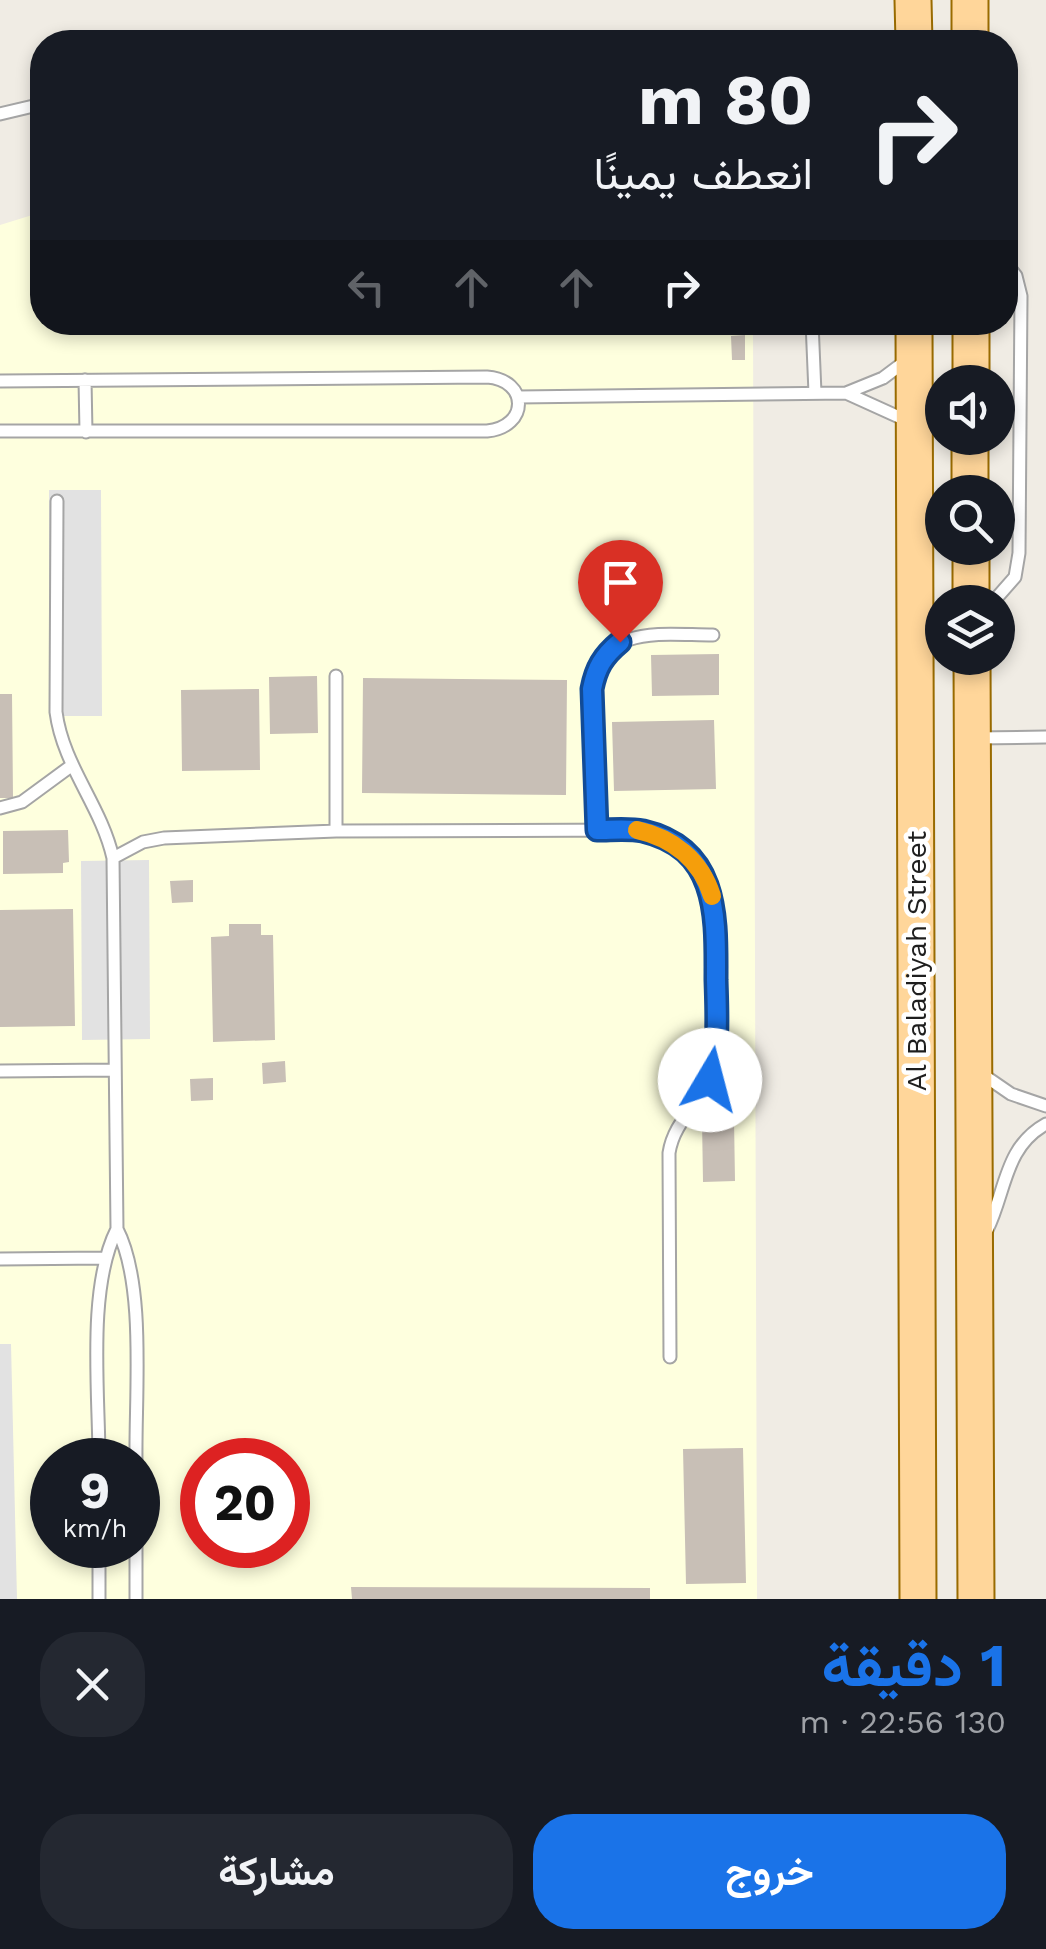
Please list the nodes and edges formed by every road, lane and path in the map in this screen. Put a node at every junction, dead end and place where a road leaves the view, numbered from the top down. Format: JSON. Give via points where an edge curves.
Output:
{"nodes":[{"id":1,"x":913,"y":0,"type":"edge"},
{"id":2,"x":970,"y":0,"type":"edge"},
{"id":3,"x":914,"y":30,"type":"edge"},
{"id":4,"x":970,"y":30,"type":"edge"},
{"id":5,"x":30,"y":107,"type":"edge"},
{"id":6,"x":0,"y":114,"type":"edge"},
{"id":7,"x":1018,"y":283,"type":"edge"},
{"id":8,"x":813,"y":335,"type":"edge"},
{"id":9,"x":971,"y":335,"type":"edge"},
{"id":10,"x":914,"y":338,"type":"edge"},
{"id":11,"x":971,"y":365,"type":"edge"},
{"id":12,"x":85,"y":380,"type":"junction"},
{"id":13,"x":0,"y":381,"type":"edge"},
{"id":14,"x":846,"y":392,"type":"junction"},
{"id":15,"x":815,"y":393,"type":"junction"},
{"id":16,"x":518,"y":397,"type":"junction"},
{"id":17,"x":914,"y":424,"type":"junction"},
{"id":18,"x":0,"y":431,"type":"edge"},
{"id":19,"x":86,"y":432,"type":"junction"},
{"id":20,"x":57,"y":501,"type":"dead end"},
{"id":21,"x":1008,"y":585,"type":"edge"},
{"id":22,"x":714,"y":635,"type":"dead end"},
{"id":23,"x":972,"y":675,"type":"edge"},
{"id":24,"x":336,"y":676,"type":"dead end"},
{"id":25,"x":1046,"y":736,"type":"edge"},
{"id":26,"x":973,"y":738,"type":"junction"},
{"id":27,"x":70,"y":766,"type":"junction"},
{"id":28,"x":0,"y":808,"type":"edge"},
{"id":29,"x":597,"y":830,"type":"junction"},
{"id":30,"x":336,"y":831,"type":"junction"},
{"id":31,"x":113,"y":858,"type":"junction"},
{"id":32,"x":974,"y":1067,"type":"junction"},
{"id":33,"x":113,"y":1070,"type":"junction"},
{"id":34,"x":0,"y":1071,"type":"edge"},
{"id":35,"x":1046,"y":1106,"type":"edge"},
{"id":36,"x":1046,"y":1124,"type":"edge"},
{"id":37,"x":117,"y":1229,"type":"junction"},
{"id":38,"x":974,"y":1250,"type":"junction"},
{"id":39,"x":104,"y":1258,"type":"junction"},
{"id":40,"x":0,"y":1259,"type":"edge"},
{"id":41,"x":670,"y":1358,"type":"dead end"},
{"id":42,"x":99,"y":1438,"type":"edge"},
{"id":43,"x":136,"y":1438,"type":"edge"},
{"id":44,"x":99,"y":1568,"type":"edge"},
{"id":45,"x":136,"y":1568,"type":"edge"},
{"id":46,"x":99,"y":1599,"type":"edge"},
{"id":47,"x":136,"y":1599,"type":"edge"},
{"id":48,"x":918,"y":1599,"type":"edge"},
{"id":49,"x":976,"y":1599,"type":"edge"}],
"edges":[{"from":1,"to":3,"type":"main road"},
{"from":2,"to":4,"type":"main road"},
{"from":5,"to":6,"type":"lane"},
{"from":7,"to":21,"type":"lane","via":[[1019,553]]},
{"from":8,"to":15,"type":"lane"},
{"from":9,"to":11,"type":"main road"},
{"from":10,"to":14,"type":"lane","via":[[883,378]]},
{"from":10,"to":17,"type":"main road","name":"Al Baladiyah Street"},
{"from":12,"to":13,"type":"lane"},
{"from":12,"to":16,"type":"lane","via":[[487,377],[512,385]]},
{"from":12,"to":19,"type":"lane"},
{"from":14,"to":15,"type":"lane"},
{"from":14,"to":17,"type":"lane"},
{"from":15,"to":16,"type":"lane"},
{"from":16,"to":19,"type":"lane","via":[[512,422],[501,430]]},
{"from":17,"to":48,"type":"main road","name":"Al Baladiyah Street"},
{"from":18,"to":19,"type":"lane"},
{"from":20,"to":27,"type":"lane","via":[[56,712]]},
{"from":22,"to":29,"type":"lane","via":[[638,636],[620,642],[595,670]]},
{"from":23,"to":26,"type":"main road","name":"Al Baladiyah Street"},
{"from":24,"to":30,"type":"lane"},
{"from":25,"to":26,"type":"lane"},
{"from":26,"to":32,"type":"main road","name":"Al Baladiyah Street"},
{"from":27,"to":28,"type":"lane","via":[[22,802]]},
{"from":27,"to":31,"type":"lane","via":[[98,810]]},
{"from":29,"to":30,"type":"lane"},
{"from":29,"to":41,"type":"lane","via":[[639,830],[684,851],[712,891],[716,916],[715,1061],[710,1080],[677,1125],[669,1152]]},
{"from":30,"to":31,"type":"lane","via":[[164,838]]},
{"from":31,"to":33,"type":"lane"},
{"from":32,"to":35,"type":"lane","via":[[1011,1094]]},
{"from":32,"to":38,"type":"main road","name":"Al Baladiyah Street"},
{"from":33,"to":34,"type":"lane"},
{"from":33,"to":37,"type":"lane"},
{"from":36,"to":38,"type":"lane","via":[[1014,1154],[996,1212]]},
{"from":37,"to":39,"type":"lane"},
{"from":37,"to":43,"type":"lane","via":[[135,1289]]},
{"from":38,"to":49,"type":"main road","name":"Al Baladiyah Street"},
{"from":39,"to":40,"type":"lane"},
{"from":39,"to":42,"type":"lane","via":[[98,1289]]},
{"from":44,"to":46,"type":"lane"},
{"from":45,"to":47,"type":"lane"}]}
